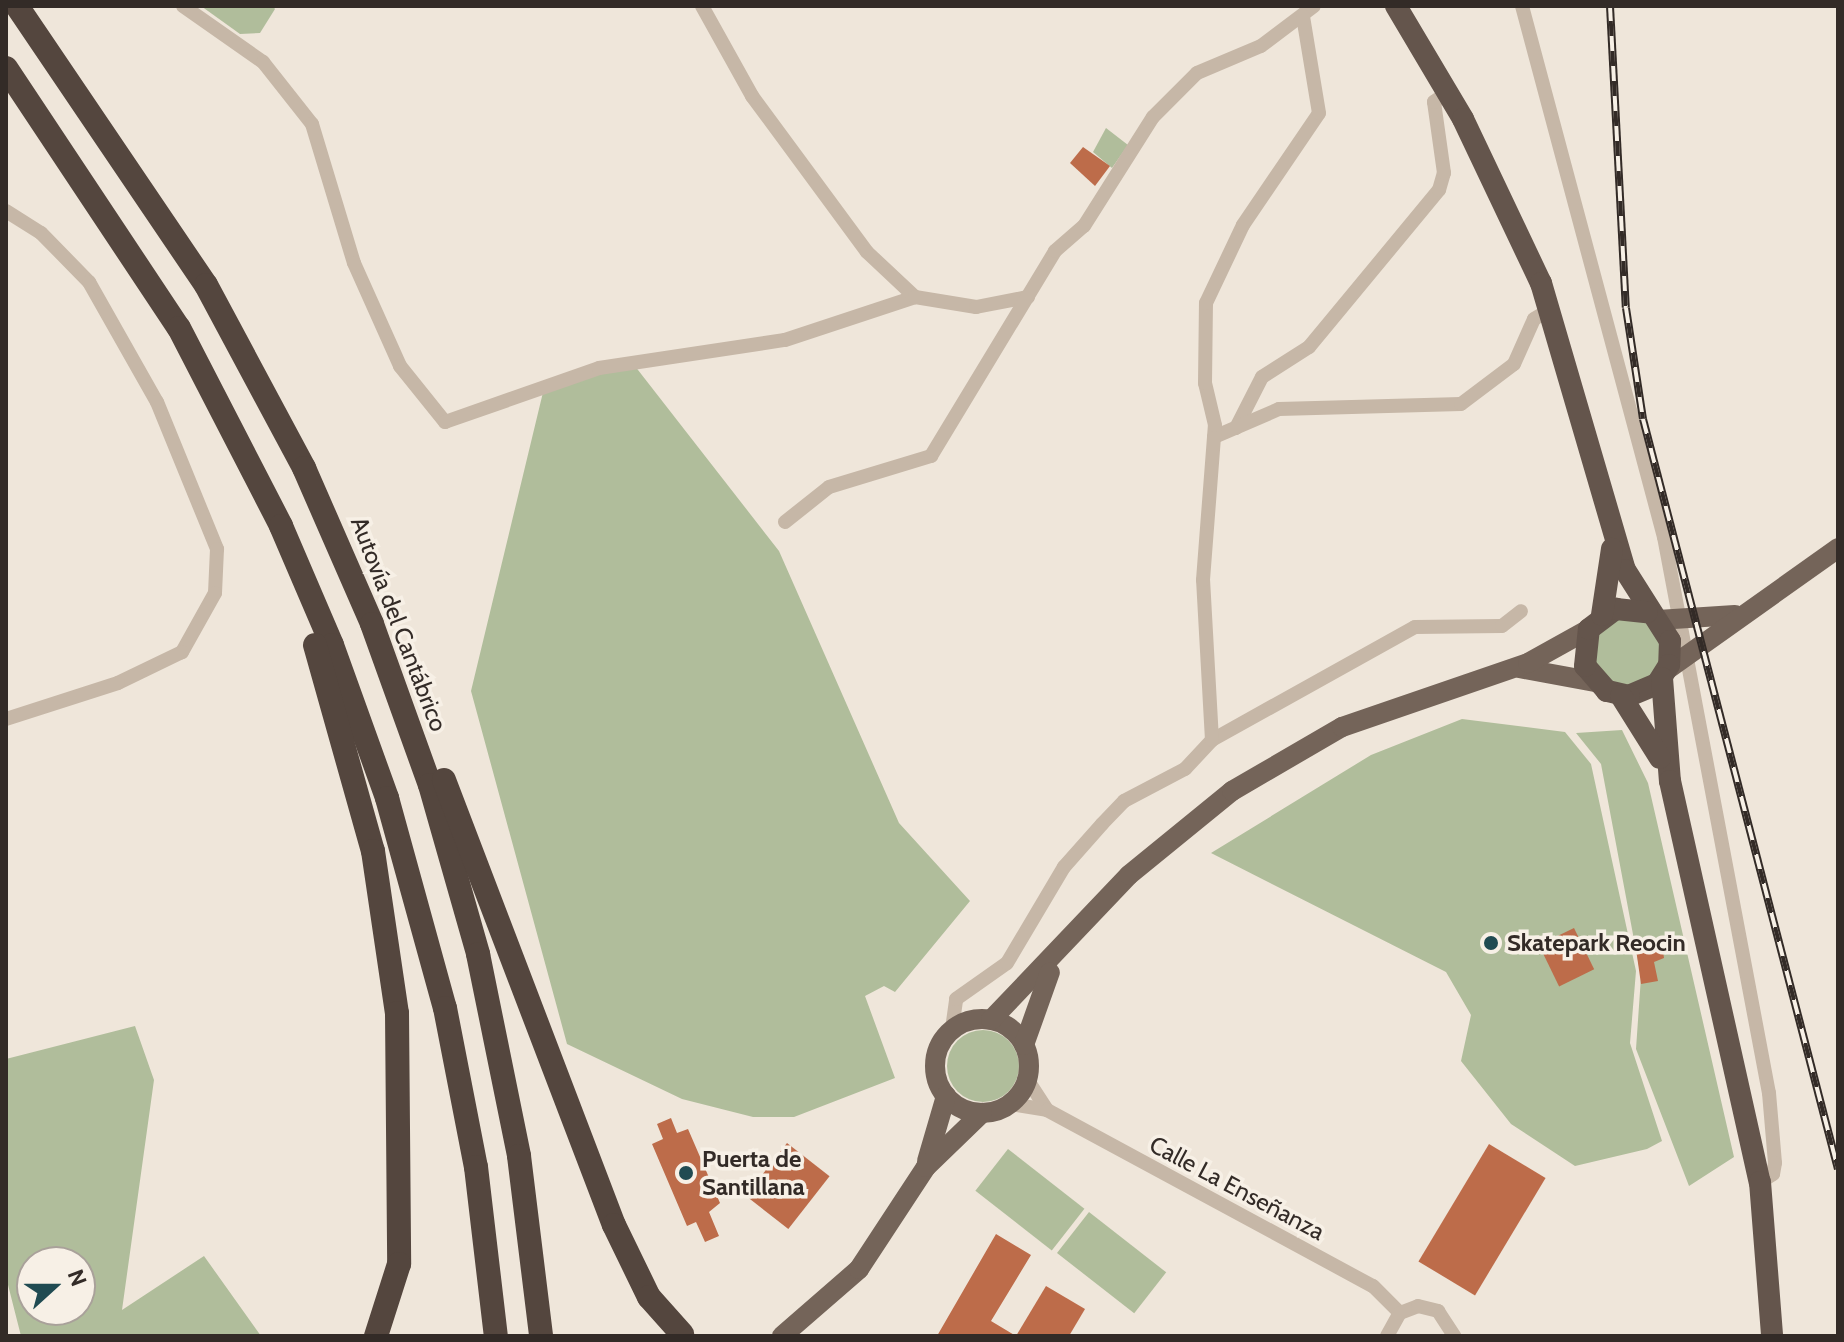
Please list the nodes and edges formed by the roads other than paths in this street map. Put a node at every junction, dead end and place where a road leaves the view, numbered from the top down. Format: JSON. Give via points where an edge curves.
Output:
{"nodes":[{"id":1,"x":17,"y":6,"type":"edge"},
{"id":2,"x":183,"y":6,"type":"edge"},
{"id":3,"x":702,"y":6,"type":"edge"},
{"id":4,"x":1396,"y":6,"type":"edge"},
{"id":5,"x":1522,"y":6,"type":"edge"},
{"id":6,"x":1309,"y":11,"type":"edge"},
{"id":7,"x":6,"y":68,"type":"edge"},
{"id":8,"x":1448,"y":92,"type":"junction"},
{"id":9,"x":158,"y":207,"type":"junction"},
{"id":10,"x":6,"y":211,"type":"edge"},
{"id":11,"x":127,"y":242,"type":"junction"},
{"id":12,"x":915,"y":297,"type":"junction"},
{"id":13,"x":1028,"y":297,"type":"junction"},
{"id":14,"x":1552,"y":308,"type":"junction"},
{"id":15,"x":1236,"y":428,"type":"junction"},
{"id":16,"x":1214,"y":437,"type":"junction"},
{"id":17,"x":785,"y":522,"type":"dead end"},
{"id":18,"x":1612,"y":524,"type":"junction"},
{"id":19,"x":1838,"y":548,"type":"edge"},
{"id":20,"x":1521,"y":611,"type":"dead end"},
{"id":21,"x":1660,"y":617,"type":"junction"},
{"id":22,"x":1726,"y":620,"type":"junction"},
{"id":23,"x":1595,"y":622,"type":"junction"},
{"id":24,"x":1511,"y":668,"type":"junction"},
{"id":25,"x":1671,"y":668,"type":"junction"},
{"id":26,"x":1595,"y":682,"type":"junction"},
{"id":27,"x":1621,"y":696,"type":"junction"},
{"id":28,"x":6,"y":719,"type":"edge"},
{"id":29,"x":1212,"y":740,"type":"junction"},
{"id":30,"x":1670,"y":781,"type":"junction"},
{"id":31,"x":1061,"y":951,"type":"junction"},
{"id":32,"x":991,"y":1020,"type":"junction"},
{"id":33,"x":952,"y":1029,"type":"junction"},
{"id":34,"x":1024,"y":1045,"type":"junction"},
{"id":35,"x":1027,"y":1079,"type":"junction"},
{"id":36,"x":946,"y":1096,"type":"junction"},
{"id":37,"x":1010,"y":1104,"type":"junction"},
{"id":38,"x":1047,"y":1110,"type":"junction"},
{"id":39,"x":982,"y":1113,"type":"junction"},
{"id":40,"x":926,"y":1167,"type":"junction"},
{"id":41,"x":1760,"y":1182,"type":"junction"},
{"id":42,"x":1400,"y":1313,"type":"junction"},
{"id":43,"x":678,"y":1335,"type":"edge"},
{"id":44,"x":376,"y":1336,"type":"edge"},
{"id":45,"x":496,"y":1336,"type":"edge"},
{"id":46,"x":541,"y":1336,"type":"edge"},
{"id":47,"x":782,"y":1336,"type":"edge"},
{"id":48,"x":1387,"y":1336,"type":"edge"},
{"id":49,"x":1454,"y":1336,"type":"edge"},
{"id":50,"x":1772,"y":1336,"type":"edge"}],
"edges":[{"from":1,"to":9,"type":"highway","name":"Autovía del Cantábrico"},
{"from":2,"to":12,"type":"street","via":[[263,62],[312,124],[365,289],[400,366],[445,422],[599,368],[785,340]]},
{"from":3,"to":12,"type":"street","via":[[752,96],[867,252]]},
{"from":4,"to":8,"type":"highway"},
{"from":5,"to":41,"type":"street","via":[[1667,552],[1769,1093],[1775,1163],[1773,1174]]},
{"from":6,"to":13,"type":"street","via":[[1261,46],[1197,73],[1153,117],[1084,226],[1055,251]]},
{"from":6,"to":16,"type":"street","via":[[1319,113],[1243,225],[1206,303]]},
{"from":7,"to":11,"type":"highway"},
{"from":8,"to":14,"type":"highway"},
{"from":8,"to":15,"type":"street","via":[[1434,102],[1444,173],[1439,190],[1309,347],[1262,377]]},
{"from":9,"to":43,"type":"highway","via":[[268,374],[343,529],[583,1152],[641,1282]]},
{"from":9,"to":46,"type":"highway","name":"Autovía del Cantábrico","via":[[322,507],[430,785],[505,1076]]},
{"from":10,"to":28,"type":"street","via":[[41,233],[89,282],[157,402],[217,549],[215,593],[182,652],[118,683]]},
{"from":11,"to":44,"type":"highway","via":[[295,591],[367,824],[392,966],[404,1122],[399,1264]]},
{"from":11,"to":45,"type":"highway","via":[[281,526],[383,786],[455,1056]]},
{"from":12,"to":13,"type":"street","via":[[976,307]]},
{"from":13,"to":17,"type":"street","via":[[931,456],[829,487]]},
{"from":14,"to":15,"type":"street","via":[[1534,319],[1514,364],[1461,404],[1279,409]]},
{"from":14,"to":18,"type":"highway"},
{"from":15,"to":16,"type":"street"},
{"from":16,"to":29,"type":"street","via":[[1203,580]]},
{"from":18,"to":21,"type":"highway"},
{"from":18,"to":23,"type":"highway"},
{"from":19,"to":22,"type":"main road"},
{"from":20,"to":29,"type":"street","via":[[1502,626],[1415,627]]},
{"from":21,"to":22,"type":"main road"},
{"from":21,"to":23,"type":"highway","via":[[1624,607]]},
{"from":21,"to":25,"type":"highway","via":[[1670,641]]},
{"from":22,"to":25,"type":"main road"},
{"from":23,"to":24,"type":"main road"},
{"from":23,"to":26,"type":"highway","via":[[1583,657]]},
{"from":24,"to":26,"type":"main road"},
{"from":24,"to":31,"type":"main road","via":[[1372,714],[1263,771],[1142,862]]},
{"from":25,"to":27,"type":"highway","via":[[1644,693]]},
{"from":25,"to":30,"type":"highway"},
{"from":26,"to":27,"type":"highway"},
{"from":27,"to":30,"type":"highway"},
{"from":29,"to":33,"type":"street","via":[[1185,769],[1124,801],[1102,824],[1064,867],[1007,963],[956,999]]},
{"from":30,"to":41,"type":"highway"},
{"from":31,"to":32,"type":"main road"},
{"from":31,"to":34,"type":"main road","via":[[1034,1001]]},
{"from":32,"to":33,"type":"main road"},
{"from":32,"to":34,"type":"main road"},
{"from":33,"to":36,"type":"main road","via":[[935,1062]]},
{"from":34,"to":35,"type":"main road"},
{"from":35,"to":37,"type":"main road"},
{"from":35,"to":38,"type":"street","name":"Calle La Enseñanza"},
{"from":36,"to":39,"type":"main road"},
{"from":36,"to":40,"type":"main road"},
{"from":37,"to":38,"type":"street","name":"Calle La Enseñanza"},
{"from":37,"to":39,"type":"main road"},
{"from":38,"to":42,"type":"street","name":"Calle La Enseñanza","via":[[1373,1286]]},
{"from":39,"to":40,"type":"main road"},
{"from":40,"to":47,"type":"main road","via":[[859,1269]]},
{"from":41,"to":50,"type":"highway"},
{"from":42,"to":48,"type":"street"},
{"from":42,"to":49,"type":"street","via":[[1429,1307],[1446,1318]]}]}
